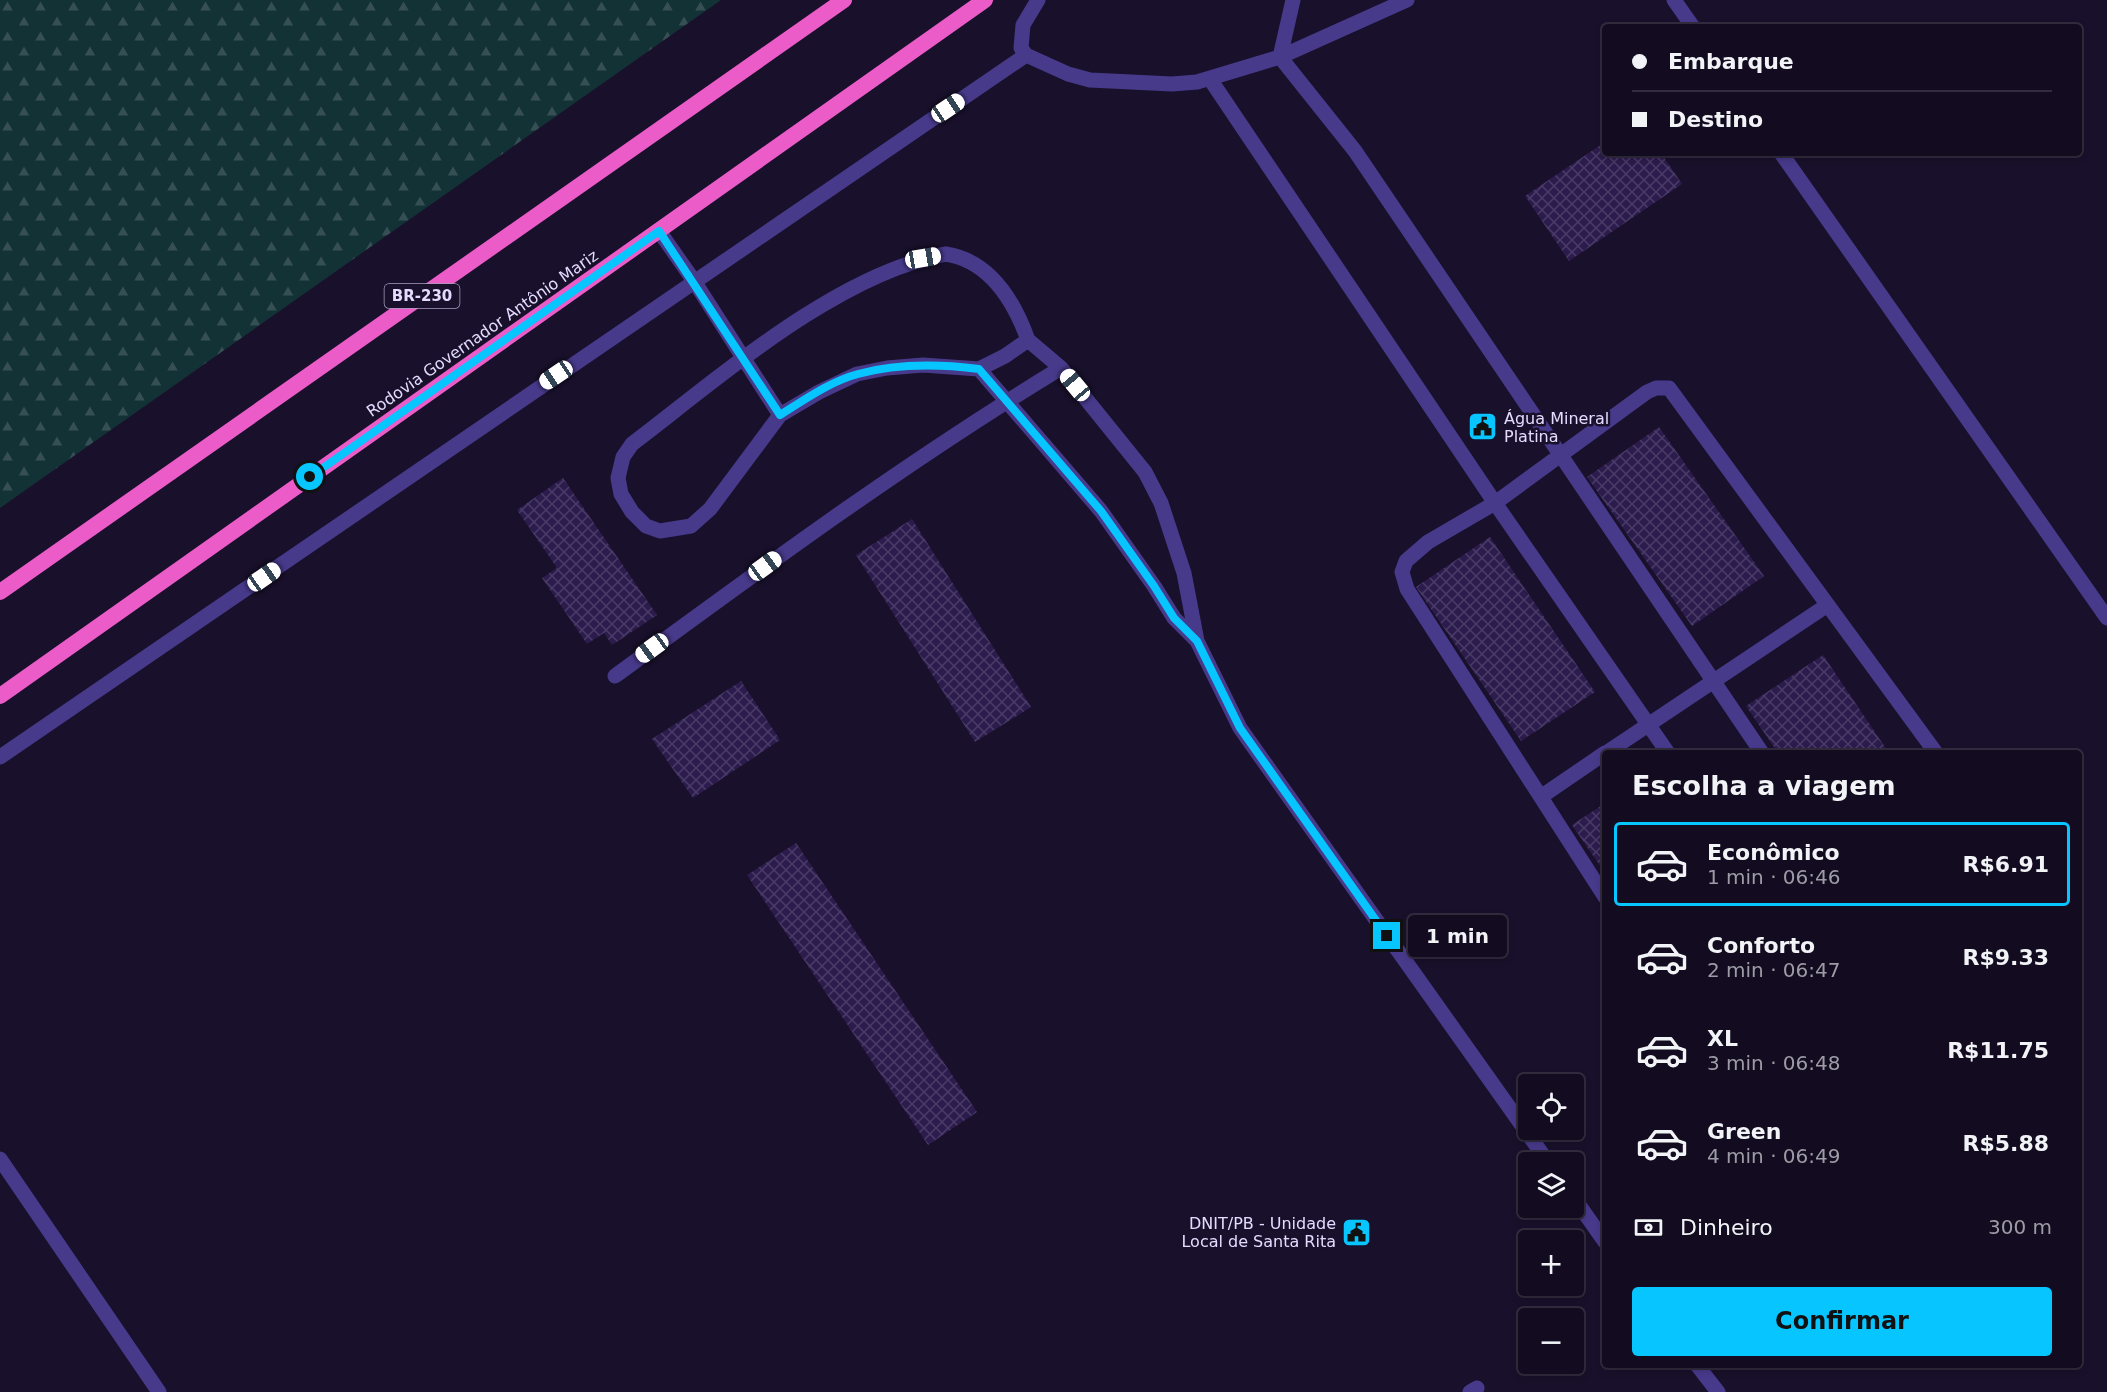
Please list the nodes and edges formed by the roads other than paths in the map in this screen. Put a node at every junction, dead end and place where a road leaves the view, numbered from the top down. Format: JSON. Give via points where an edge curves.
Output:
{"nodes":[{"id":1,"x":844,"y":0,"type":"edge"},
{"id":2,"x":985,"y":0,"type":"edge"},
{"id":3,"x":1038,"y":0,"type":"edge"},
{"id":4,"x":1293,"y":0,"type":"edge"},
{"id":5,"x":1407,"y":0,"type":"edge"},
{"id":6,"x":1674,"y":0,"type":"edge"},
{"id":7,"x":1691,"y":24,"type":"edge"},
{"id":8,"x":1026,"y":55,"type":"junction"},
{"id":9,"x":1280,"y":57,"type":"junction"},
{"id":10,"x":1210,"y":79,"type":"junction"},
{"id":11,"x":1783,"y":156,"type":"edge"},
{"id":12,"x":659,"y":231,"type":"junction"},
{"id":13,"x":694,"y":281,"type":"junction"},
{"id":14,"x":1028,"y":340,"type":"junction"},
{"id":15,"x":743,"y":358,"type":"junction"},
{"id":16,"x":1060,"y":368,"type":"junction"},
{"id":17,"x":979,"y":369,"type":"junction"},
{"id":18,"x":1005,"y":402,"type":"junction"},
{"id":19,"x":780,"y":415,"type":"junction"},
{"id":20,"x":1560,"y":455,"type":"junction"},
{"id":21,"x":1495,"y":503,"type":"junction"},
{"id":22,"x":0,"y":592,"type":"edge"},
{"id":23,"x":1826,"y":606,"type":"junction"},
{"id":24,"x":2107,"y":618,"type":"edge"},
{"id":25,"x":1197,"y":641,"type":"junction"},
{"id":26,"x":615,"y":676,"type":"dead end"},
{"id":27,"x":1711,"y":681,"type":"junction"},
{"id":28,"x":0,"y":696,"type":"edge"},
{"id":29,"x":1648,"y":724,"type":"junction"},
{"id":30,"x":1609,"y":750,"type":"edge"},
{"id":31,"x":1666,"y":750,"type":"edge"},
{"id":32,"x":1760,"y":750,"type":"edge"},
{"id":33,"x":1934,"y":750,"type":"edge"},
{"id":34,"x":1602,"y":755,"type":"edge"},
{"id":35,"x":0,"y":757,"type":"edge"},
{"id":36,"x":1542,"y":796,"type":"junction"},
{"id":37,"x":1602,"y":892,"type":"edge"},
{"id":38,"x":1541,"y":1152,"type":"edge"},
{"id":39,"x":0,"y":1159,"type":"edge"},
{"id":40,"x":1584,"y":1212,"type":"edge"},
{"id":41,"x":1602,"y":1238,"type":"edge"},
{"id":42,"x":1699,"y":1368,"type":"edge"},
{"id":43,"x":159,"y":1392,"type":"edge"},
{"id":44,"x":1718,"y":1392,"type":"edge"}],
"edges":[{"from":1,"to":22,"type":"highway","number":"BR-230"},
{"from":2,"to":12,"type":"highway","name":"Rodovia Governador Antônio Mariz"},
{"from":3,"to":8,"type":"street","via":[[1023,25],[1021,48]]},
{"from":4,"to":9,"type":"street"},
{"from":5,"to":9,"type":"street"},
{"from":6,"to":7,"type":"street"},
{"from":8,"to":10,"type":"street","via":[[1090,80],[1172,84]]},
{"from":8,"to":13,"type":"street"},
{"from":9,"to":10,"type":"street"},
{"from":9,"to":20,"type":"street","via":[[1355,151]]},
{"from":10,"to":21,"type":"street"},
{"from":11,"to":24,"type":"street"},
{"from":12,"to":13,"type":"street"},
{"from":12,"to":28,"type":"highway","name":"Rodovia Governador Antônio Mariz"},
{"from":13,"to":15,"type":"street"},
{"from":13,"to":35,"type":"street"},
{"from":14,"to":15,"type":"street","via":[[1009,299],[988,273],[960,257],[946,254],[906,265],[860,285]]},
{"from":14,"to":16,"type":"street"},
{"from":14,"to":17,"type":"street"},
{"from":15,"to":19,"type":"street"},
{"from":15,"to":19,"type":"street","via":[[632,444],[623,457],[618,478],[621,494],[632,512],[646,526],[660,531],[690,526],[710,509]]},
{"from":16,"to":18,"type":"street"},
{"from":16,"to":25,"type":"street","via":[[1131,453],[1161,503],[1184,573]]},
{"from":17,"to":18,"type":"street"},
{"from":17,"to":19,"type":"street","via":[[923,365],[857,374]]},
{"from":18,"to":25,"type":"street","via":[[1101,511],[1174,618]]},
{"from":18,"to":26,"type":"street","via":[[840,511]]},
{"from":20,"to":21,"type":"street"},
{"from":20,"to":23,"type":"street","via":[[1647,392],[1668,388]]},
{"from":20,"to":27,"type":"street"},
{"from":21,"to":29,"type":"street"},
{"from":21,"to":36,"type":"street","via":[[1428,542],[1406,561],[1402,572],[1407,589],[1438,639]]},
{"from":23,"to":27,"type":"street"},
{"from":23,"to":33,"type":"street"},
{"from":25,"to":38,"type":"street","via":[[1240,728]]},
{"from":27,"to":29,"type":"street"},
{"from":27,"to":32,"type":"street"},
{"from":29,"to":30,"type":"street"},
{"from":29,"to":31,"type":"street"},
{"from":34,"to":36,"type":"street"},
{"from":36,"to":37,"type":"street"},
{"from":39,"to":43,"type":"street"},
{"from":40,"to":41,"type":"street"},
{"from":42,"to":44,"type":"street"}]}
